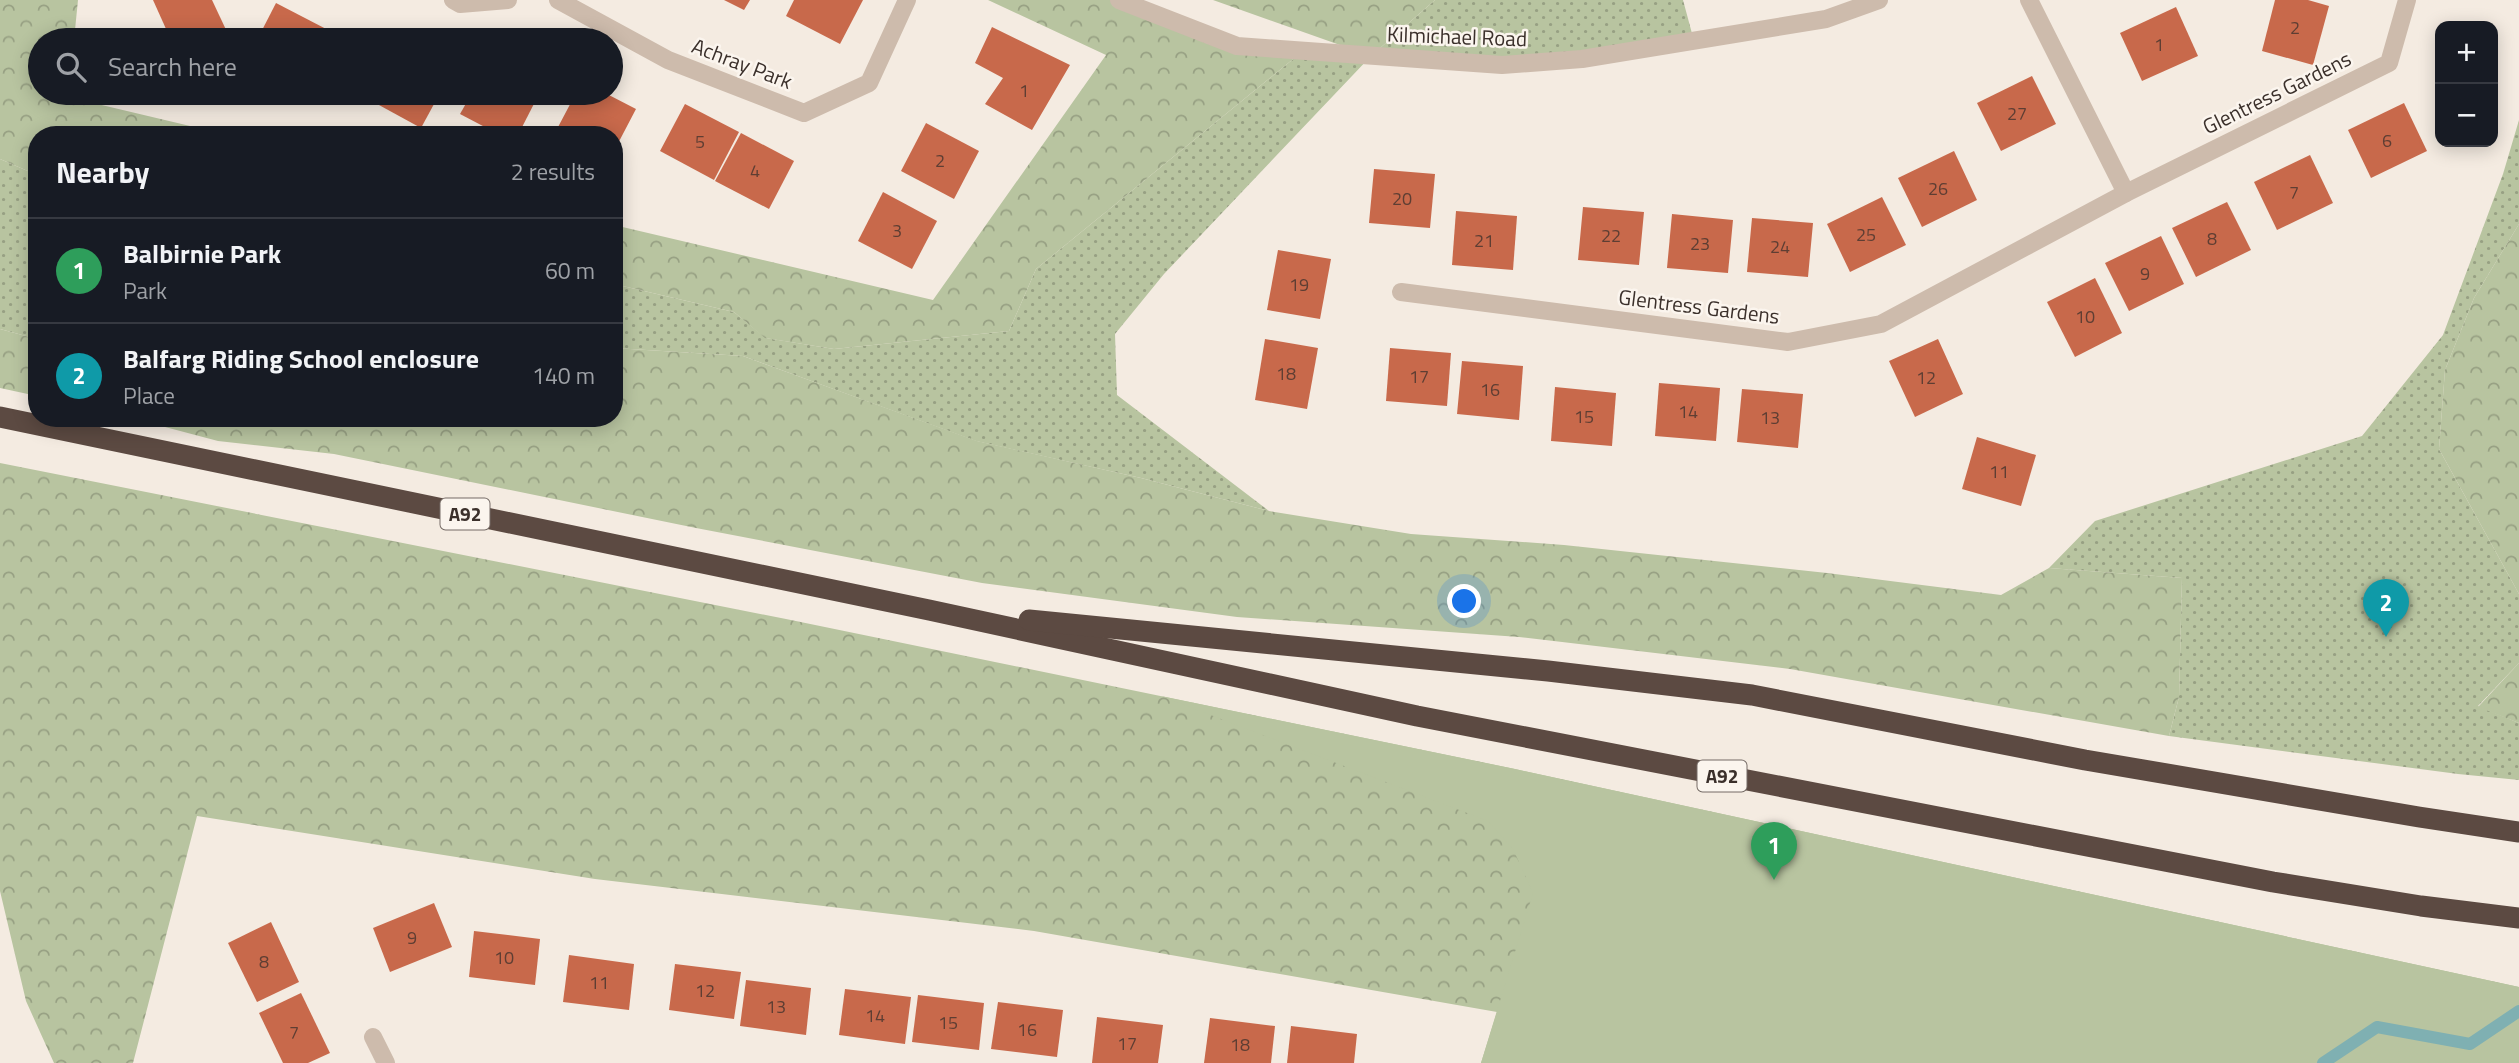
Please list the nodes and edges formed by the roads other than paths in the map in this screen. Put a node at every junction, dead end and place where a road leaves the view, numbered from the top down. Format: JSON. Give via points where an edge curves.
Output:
{"nodes":[{"id":1,"x":453,"y":0,"type":"edge"},
{"id":2,"x":508,"y":0,"type":"edge"},
{"id":3,"x":558,"y":0,"type":"edge"},
{"id":4,"x":907,"y":0,"type":"edge"},
{"id":5,"x":1119,"y":0,"type":"edge"},
{"id":6,"x":1879,"y":0,"type":"edge"},
{"id":7,"x":2029,"y":0,"type":"edge"},
{"id":8,"x":2407,"y":0,"type":"edge"},
{"id":9,"x":608,"y":28,"type":"edge"},
{"id":10,"x":623,"y":36,"type":"edge"},
{"id":11,"x":2126,"y":193,"type":"junction"},
{"id":12,"x":1401,"y":292,"type":"dead end"},
{"id":13,"x":0,"y":417,"type":"edge"},
{"id":14,"x":28,"y":423,"type":"edge"},
{"id":15,"x":48,"y":427,"type":"edge"},
{"id":16,"x":929,"y":610,"type":"junction"},
{"id":17,"x":2519,"y":832,"type":"edge"},
{"id":18,"x":2519,"y":918,"type":"edge"},
{"id":19,"x":373,"y":1037,"type":"dead end"},
{"id":20,"x":386,"y":1063,"type":"edge"}],
"edges":[{"from":1,"to":2,"type":"street","via":[[460,4]]},
{"from":3,"to":9,"type":"street","name":"Achray Park"},
{"from":4,"to":10,"type":"street","name":"Achray Park","via":[[869,83],[804,113],[667,61]]},
{"from":5,"to":6,"type":"street","name":"Kilmichael Road","via":[[1237,46],[1502,65],[1582,59],[1813,22]]},
{"from":7,"to":11,"type":"street"},
{"from":8,"to":11,"type":"street","name":"Glentress Gardens","via":[[2389,63]]},
{"from":11,"to":12,"type":"street","name":"Glentress Gardens","via":[[1881,324],[1788,342]]},
{"from":13,"to":14,"type":"highway","number":"A92"},
{"from":15,"to":16,"type":"highway","number":"A92"},
{"from":16,"to":17,"type":"highway","number":"A92","via":[[1752,695],[2085,760]]},
{"from":16,"to":18,"type":"highway","number":"A92","via":[[1416,716],[1813,793],[2273,882]]},
{"from":19,"to":20,"type":"street"}]}
